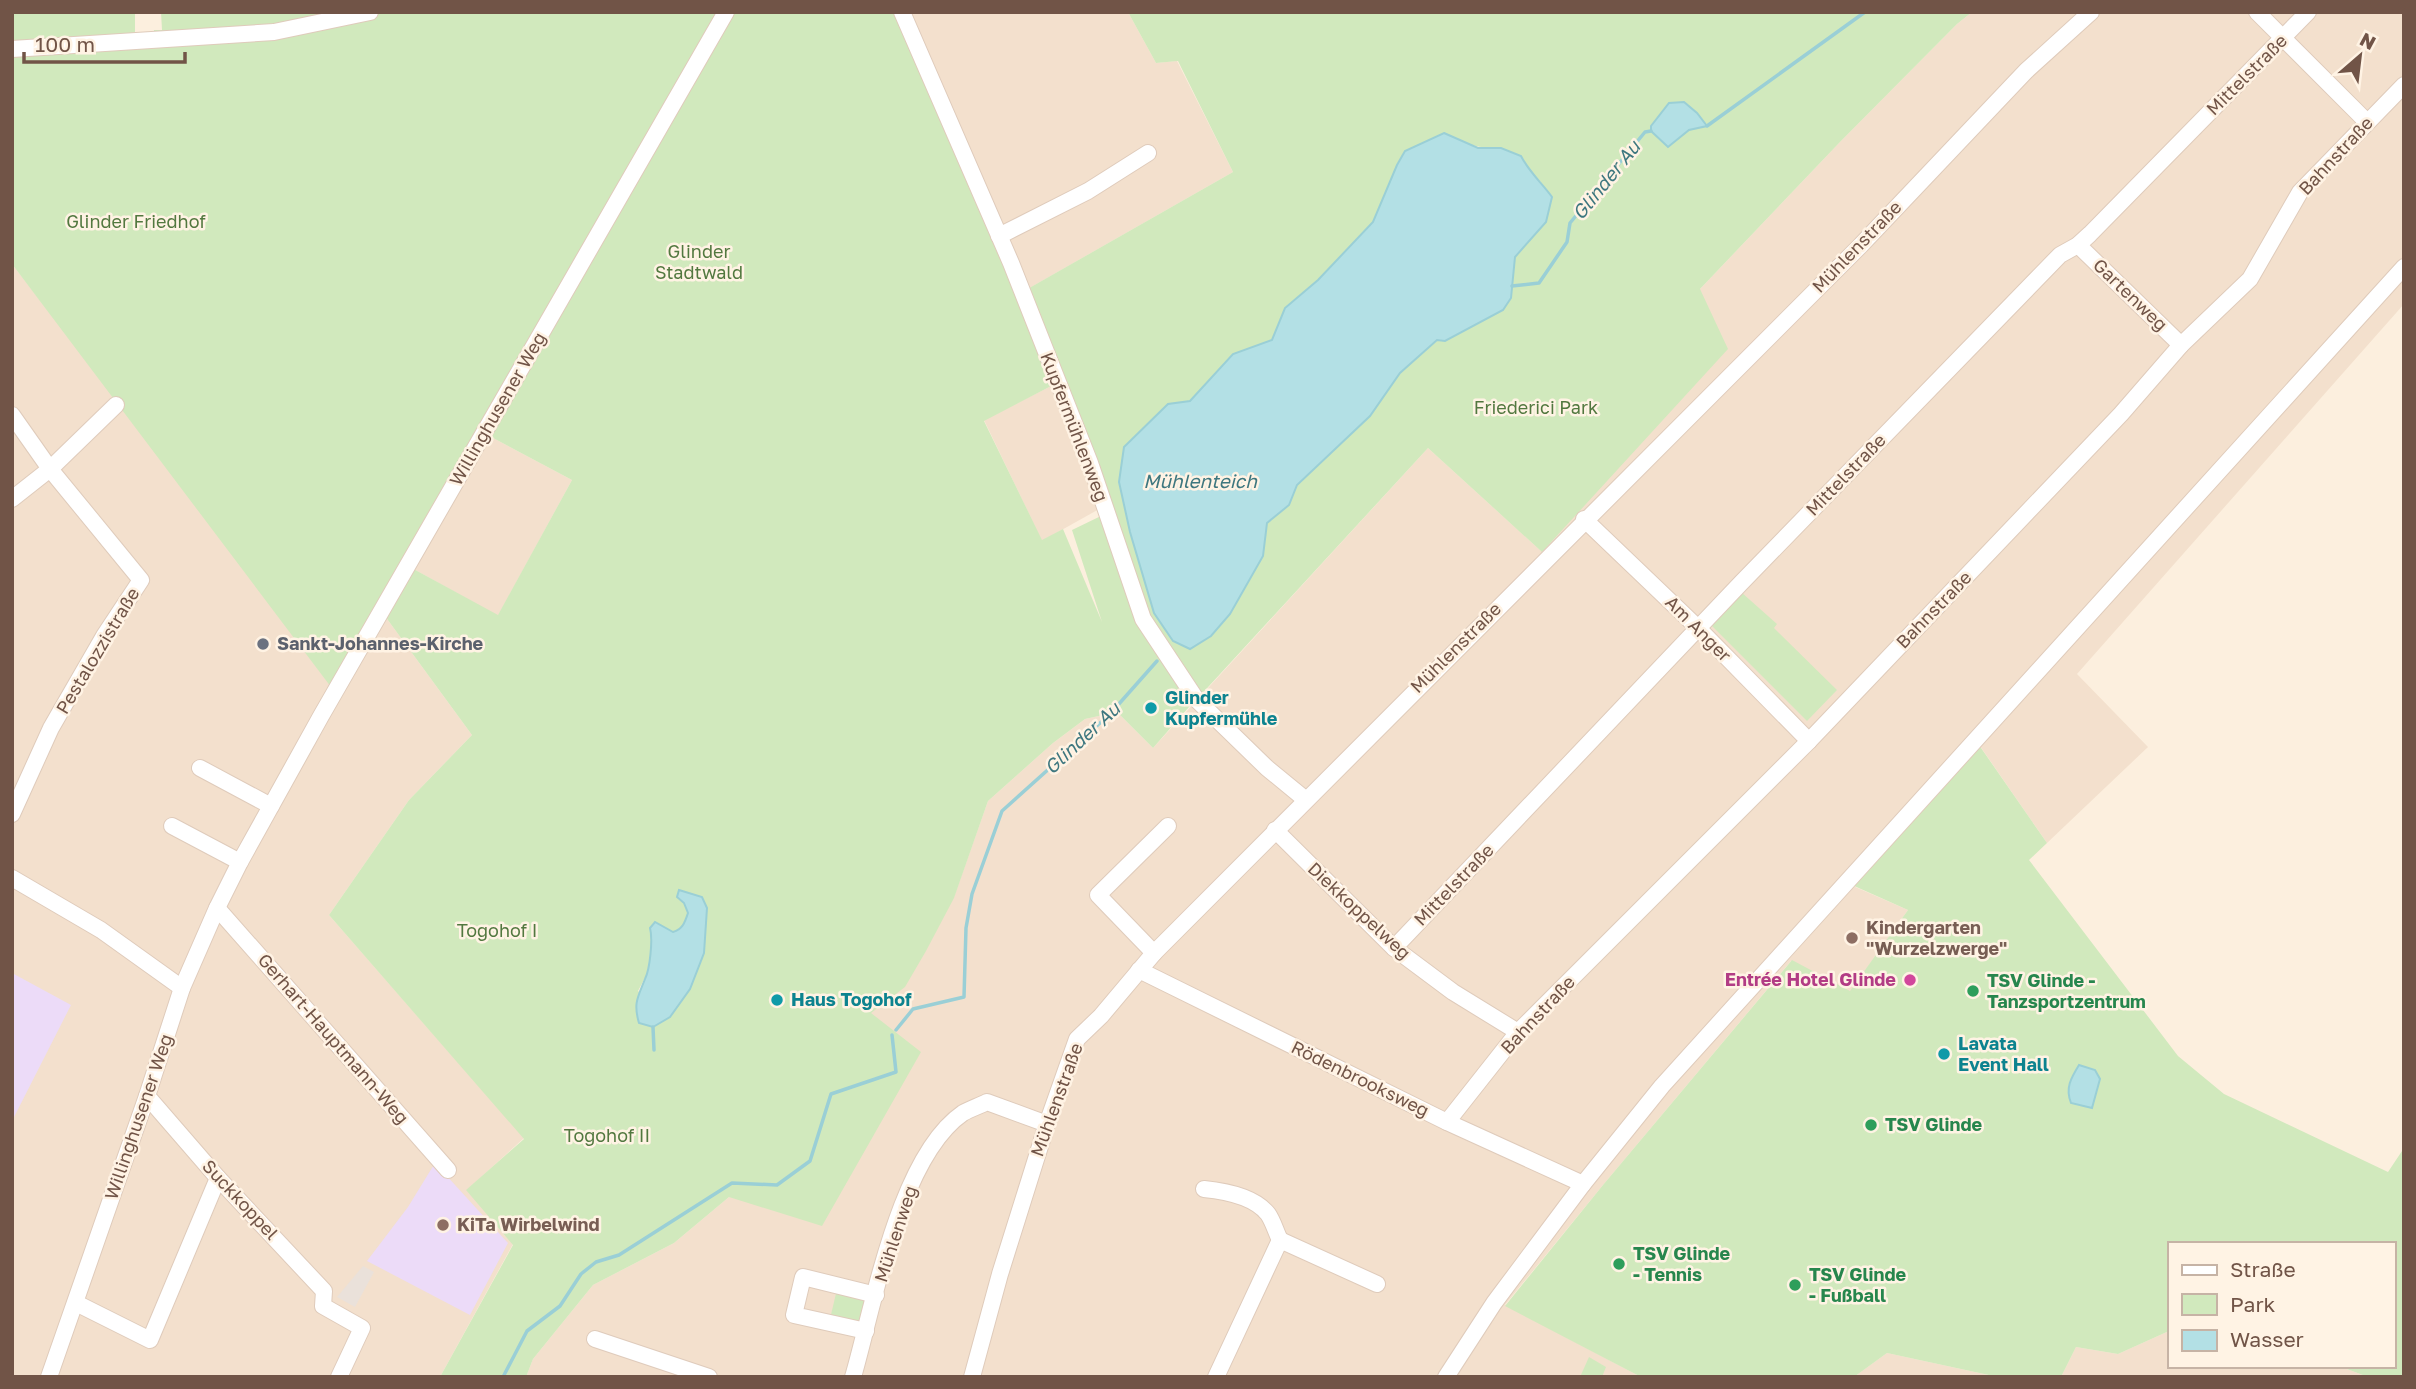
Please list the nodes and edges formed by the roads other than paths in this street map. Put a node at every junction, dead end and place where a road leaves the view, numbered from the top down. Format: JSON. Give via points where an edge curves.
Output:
{"nodes":[{"id":1,"x":370,"y":12,"type":"edge"},
{"id":2,"x":726,"y":12,"type":"edge"},
{"id":3,"x":902,"y":12,"type":"edge"},
{"id":4,"x":2091,"y":12,"type":"edge"},
{"id":5,"x":2257,"y":12,"type":"edge"},
{"id":6,"x":2308,"y":12,"type":"edge"},
{"id":7,"x":2282,"y":39,"type":"junction"},
{"id":8,"x":12,"y":49,"type":"edge"},
{"id":9,"x":2404,"y":85,"type":"edge"},
{"id":10,"x":2367,"y":122,"type":"junction"},
{"id":11,"x":1148,"y":153,"type":"dead end"},
{"id":12,"x":999,"y":236,"type":"junction"},
{"id":13,"x":2078,"y":245,"type":"junction"},
{"id":14,"x":2404,"y":267,"type":"edge"},
{"id":15,"x":2181,"y":345,"type":"junction"},
{"id":16,"x":116,"y":405,"type":"dead end"},
{"id":17,"x":12,"y":415,"type":"edge"},
{"id":18,"x":50,"y":469,"type":"junction"},
{"id":19,"x":12,"y":499,"type":"edge"},
{"id":20,"x":1584,"y":519,"type":"junction"},
{"id":21,"x":1699,"y":629,"type":"junction"},
{"id":22,"x":1809,"y":741,"type":"junction"},
{"id":23,"x":200,"y":768,"type":"dead end"},
{"id":24,"x":1306,"y":800,"type":"junction"},
{"id":25,"x":271,"y":806,"type":"junction"},
{"id":26,"x":12,"y":814,"type":"edge"},
{"id":27,"x":172,"y":826,"type":"dead end"},
{"id":28,"x":1168,"y":826,"type":"dead end"},
{"id":29,"x":1275,"y":830,"type":"junction"},
{"id":30,"x":240,"y":863,"type":"junction"},
{"id":31,"x":12,"y":878,"type":"edge"},
{"id":32,"x":217,"y":908,"type":"junction"},
{"id":33,"x":1394,"y":948,"type":"junction"},
{"id":34,"x":1154,"y":953,"type":"junction"},
{"id":35,"x":1139,"y":971,"type":"junction"},
{"id":36,"x":182,"y":988,"type":"junction"},
{"id":37,"x":1518,"y":1032,"type":"junction"},
{"id":38,"x":147,"y":1097,"type":"junction"},
{"id":39,"x":1447,"y":1122,"type":"junction"},
{"id":40,"x":1047,"y":1124,"type":"junction"},
{"id":41,"x":448,"y":1170,"type":"dead end"},
{"id":42,"x":218,"y":1178,"type":"junction"},
{"id":43,"x":1583,"y":1184,"type":"junction"},
{"id":44,"x":1204,"y":1189,"type":"dead end"},
{"id":45,"x":1280,"y":1240,"type":"junction"},
{"id":46,"x":1377,"y":1284,"type":"dead end"},
{"id":47,"x":876,"y":1295,"type":"junction"},
{"id":48,"x":76,"y":1303,"type":"junction"},
{"id":49,"x":866,"y":1331,"type":"junction"},
{"id":50,"x":596,"y":1339,"type":"dead end"},
{"id":51,"x":49,"y":1377,"type":"edge"},
{"id":52,"x":339,"y":1377,"type":"edge"},
{"id":53,"x":709,"y":1377,"type":"edge"},
{"id":54,"x":853,"y":1377,"type":"edge"},
{"id":55,"x":972,"y":1377,"type":"edge"},
{"id":56,"x":1216,"y":1377,"type":"edge"},
{"id":57,"x":1446,"y":1377,"type":"edge"}],
"edges":[{"from":1,"to":8,"type":"street","via":[[274,32]]},
{"from":2,"to":25,"type":"street","name":"Willinghusener Weg"},
{"from":3,"to":12,"type":"street","name":"Kupfermühlenweg"},
{"from":4,"to":20,"type":"street","name":"Mühlenstraße","via":[[2026,71],[1861,245]]},
{"from":5,"to":7,"type":"street"},
{"from":6,"to":7,"type":"street","name":"Mittelstraße"},
{"from":7,"to":10,"type":"street"},
{"from":7,"to":13,"type":"street","name":"Mittelstraße"},
{"from":9,"to":10,"type":"street","name":"Bahnstraße"},
{"from":10,"to":15,"type":"street","name":"Bahnstraße","via":[[2300,192],[2250,279]]},
{"from":11,"to":12,"type":"street","via":[[1088,191]]},
{"from":12,"to":24,"type":"street","name":"Kupfermühlenweg","via":[[1090,463],[1143,619],[1196,699]]},
{"from":13,"to":15,"type":"street","name":"Gartenweg"},
{"from":13,"to":21,"type":"street","name":"Mittelstraße","via":[[2060,255]]},
{"from":14,"to":43,"type":"street","via":[[1662,1086]]},
{"from":15,"to":22,"type":"street","name":"Bahnstraße","via":[[2121,414]]},
{"from":16,"to":18,"type":"street"},
{"from":17,"to":18,"type":"street"},
{"from":18,"to":19,"type":"street"},
{"from":18,"to":26,"type":"street","name":"Pestalozzistraße","via":[[141,580],[51,728]]},
{"from":20,"to":21,"type":"street","name":"Am Anger"},
{"from":20,"to":24,"type":"street","name":"Mühlenstraße"},
{"from":21,"to":22,"type":"street","name":"Am Anger"},
{"from":21,"to":33,"type":"street","name":"Mittelstraße"},
{"from":22,"to":37,"type":"street","name":"Bahnstraße"},
{"from":23,"to":25,"type":"street"},
{"from":24,"to":29,"type":"street","name":"Mühlenstraße"},
{"from":25,"to":30,"type":"street","name":"Willinghusener Weg"},
{"from":27,"to":30,"type":"street"},
{"from":28,"to":34,"type":"street","via":[[1098,895]]},
{"from":29,"to":33,"type":"street","name":"Diekkoppelweg"},
{"from":29,"to":34,"type":"street","name":"Mühlenstraße"},
{"from":30,"to":32,"type":"street","name":"Willinghusener Weg"},
{"from":31,"to":36,"type":"street","via":[[101,930]]},
{"from":32,"to":36,"type":"street","name":"Willinghusener Weg"},
{"from":32,"to":41,"type":"street","name":"Gerhart-Hauptmann-Weg"},
{"from":33,"to":37,"type":"street","name":"Diekkoppelweg"},
{"from":34,"to":35,"type":"street","name":"Mühlenstraße"},
{"from":35,"to":39,"type":"street","name":"Rödenbrooksweg"},
{"from":35,"to":40,"type":"street","name":"Mühlenstraße","via":[[1077,1039]]},
{"from":36,"to":38,"type":"street","name":"Willinghusener Weg"},
{"from":37,"to":39,"type":"street","name":"Bahnstraße"},
{"from":38,"to":42,"type":"street","name":"Suckkoppel"},
{"from":38,"to":48,"type":"street","name":"Willinghusener Weg"},
{"from":39,"to":43,"type":"street","name":"Rödenbrooksweg"},
{"from":40,"to":47,"type":"street","name":"Mühlenweg","via":[[987,1102],[963,1113],[938,1137],[908,1189]]},
{"from":40,"to":55,"type":"street","name":"Mühlenstraße"},
{"from":42,"to":48,"type":"street","via":[[150,1339]]},
{"from":42,"to":52,"type":"street","name":"Suckkoppel","via":[[324,1290],[323,1306],[362,1328]]},
{"from":43,"to":57,"type":"street","via":[[1494,1303]]},
{"from":44,"to":45,"type":"street","via":[[1247,1199],[1267,1213]]},
{"from":45,"to":46,"type":"street"},
{"from":45,"to":56,"type":"street"},
{"from":47,"to":49,"type":"street","name":"Mühlenweg"},
{"from":47,"to":49,"type":"street","name":"Mühlenweg","via":[[803,1277],[794,1315]]},
{"from":48,"to":51,"type":"street","name":"Willinghusener Weg"},
{"from":49,"to":54,"type":"street","name":"Mühlenweg"},
{"from":50,"to":53,"type":"street"}]}
